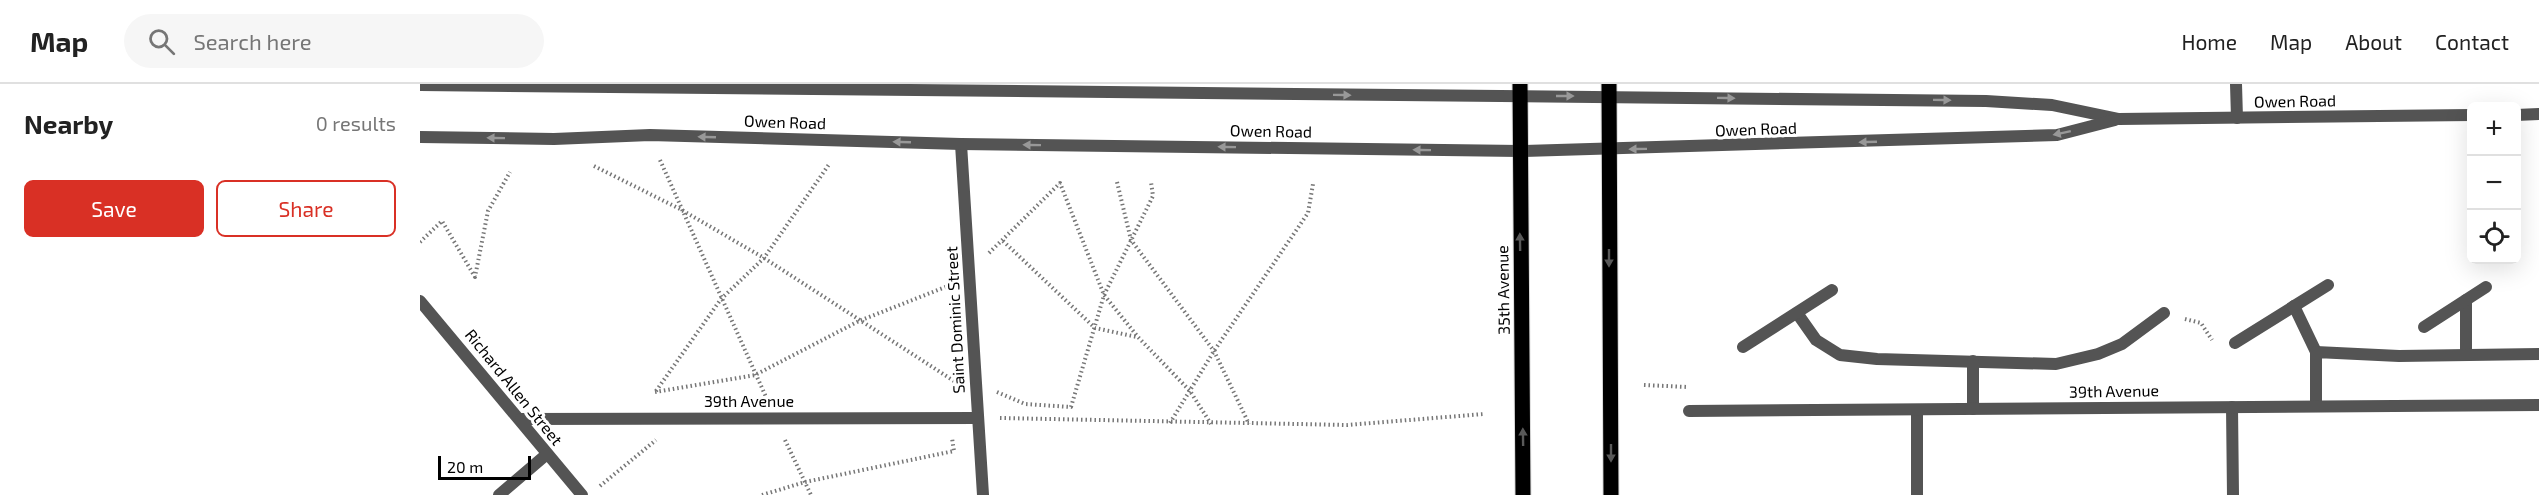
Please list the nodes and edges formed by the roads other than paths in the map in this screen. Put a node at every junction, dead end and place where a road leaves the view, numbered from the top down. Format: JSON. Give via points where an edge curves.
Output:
{"nodes":[{"id":1,"x":2236,"y":84,"type":"edge"},
{"id":2,"x":420,"y":85,"type":"edge"},
{"id":3,"x":1520,"y":90,"type":"edge"},
{"id":4,"x":1609,"y":90,"type":"edge"},
{"id":5,"x":2539,"y":114,"type":"edge"},
{"id":6,"x":2467,"y":115,"type":"edge"},
{"id":7,"x":2521,"y":115,"type":"edge"},
{"id":8,"x":2237,"y":118,"type":"junction"},
{"id":9,"x":2119,"y":119,"type":"junction"},
{"id":10,"x":420,"y":137,"type":"edge"},
{"id":11,"x":961,"y":144,"type":"junction"},
{"id":12,"x":1609,"y":149,"type":"junction"},
{"id":13,"x":1520,"y":151,"type":"junction"},
{"id":14,"x":2328,"y":285,"type":"dead end"},
{"id":15,"x":2486,"y":287,"type":"dead end"},
{"id":16,"x":1832,"y":290,"type":"dead end"},
{"id":17,"x":2466,"y":300,"type":"junction"},
{"id":18,"x":420,"y":301,"type":"edge"},
{"id":19,"x":2294,"y":306,"type":"junction"},
{"id":20,"x":1797,"y":313,"type":"junction"},
{"id":21,"x":2164,"y":314,"type":"road end"},
{"id":22,"x":2424,"y":327,"type":"dead end"},
{"id":23,"x":2235,"y":343,"type":"road end"},
{"id":24,"x":1743,"y":347,"type":"dead end"},
{"id":25,"x":2316,"y":352,"type":"junction"},
{"id":26,"x":2539,"y":354,"type":"edge"},
{"id":27,"x":2466,"y":355,"type":"junction"},
{"id":28,"x":1973,"y":361,"type":"junction"},
{"id":29,"x":2539,"y":405,"type":"edge"},
{"id":30,"x":2316,"y":406,"type":"junction"},
{"id":31,"x":2232,"y":407,"type":"junction"},
{"id":32,"x":1973,"y":409,"type":"junction"},
{"id":33,"x":1917,"y":410,"type":"junction"},
{"id":34,"x":1689,"y":411,"type":"road end"},
{"id":35,"x":977,"y":418,"type":"junction"},
{"id":36,"x":521,"y":419,"type":"junction"},
{"id":37,"x":547,"y":454,"type":"junction"},
{"id":38,"x":499,"y":495,"type":"edge"},
{"id":39,"x":582,"y":495,"type":"edge"},
{"id":40,"x":983,"y":495,"type":"edge"},
{"id":41,"x":1523,"y":495,"type":"edge"},
{"id":42,"x":1611,"y":495,"type":"edge"},
{"id":43,"x":1917,"y":495,"type":"edge"},
{"id":44,"x":2233,"y":495,"type":"edge"}],
"edges":[{"from":1,"to":8,"type":"street"},
{"from":2,"to":3,"type":"street","name":"Owen Road","one_way":true},
{"from":3,"to":4,"type":"street","name":"Owen Road","one_way":true},
{"from":3,"to":13,"type":"main road","name":"35th Avenue"},
{"from":4,"to":9,"type":"street","name":"Owen Road","one_way":true,"via":[[1986,100],[2052,105]]},
{"from":4,"to":12,"type":"main road"},
{"from":5,"to":7,"type":"street"},
{"from":6,"to":8,"type":"street","name":"Owen Road"},
{"from":8,"to":9,"type":"street","name":"Owen Road"},
{"from":9,"to":12,"type":"street","name":"Owen Road","one_way":true,"via":[[2057,135]]},
{"from":11,"to":10,"type":"street","name":"Owen Road","one_way":true,"via":[[650,135],[554,139]]},
{"from":13,"to":11,"type":"street","name":"Owen Road","one_way":true},
{"from":11,"to":35,"type":"street","name":"Saint Dominic Street"},
{"from":12,"to":13,"type":"street","name":"Owen Road"},
{"from":12,"to":42,"type":"main road","one_way":true},
{"from":41,"to":13,"type":"main road","name":"35th Avenue","one_way":true},
{"from":14,"to":19,"type":"street"},
{"from":15,"to":17,"type":"street"},
{"from":16,"to":20,"type":"street"},
{"from":17,"to":22,"type":"street"},
{"from":17,"to":27,"type":"street"},
{"from":18,"to":36,"type":"street","name":"Richard Allen Street"},
{"from":19,"to":23,"type":"street"},
{"from":19,"to":25,"type":"street"},
{"from":20,"to":24,"type":"street"},
{"from":20,"to":28,"type":"street","via":[[1816,340],[1840,355]]},
{"from":21,"to":28,"type":"street","via":[[2122,344],[2098,354],[2056,364]]},
{"from":25,"to":27,"type":"street"},
{"from":25,"to":30,"type":"street"},
{"from":26,"to":27,"type":"street"},
{"from":28,"to":32,"type":"street"},
{"from":29,"to":30,"type":"street","name":"39th Avenue"},
{"from":30,"to":31,"type":"street","name":"39th Avenue"},
{"from":31,"to":32,"type":"street","name":"39th Avenue"},
{"from":31,"to":44,"type":"street"},
{"from":32,"to":33,"type":"street","name":"39th Avenue"},
{"from":33,"to":34,"type":"street","name":"39th Avenue"},
{"from":33,"to":43,"type":"street"},
{"from":35,"to":36,"type":"street","name":"39th Avenue"},
{"from":35,"to":40,"type":"street","name":"Saint Dominic Street"},
{"from":36,"to":37,"type":"street","name":"Richard Allen Street"},
{"from":37,"to":38,"type":"street"},
{"from":37,"to":39,"type":"street","name":"Richard Allen Street"}]}
